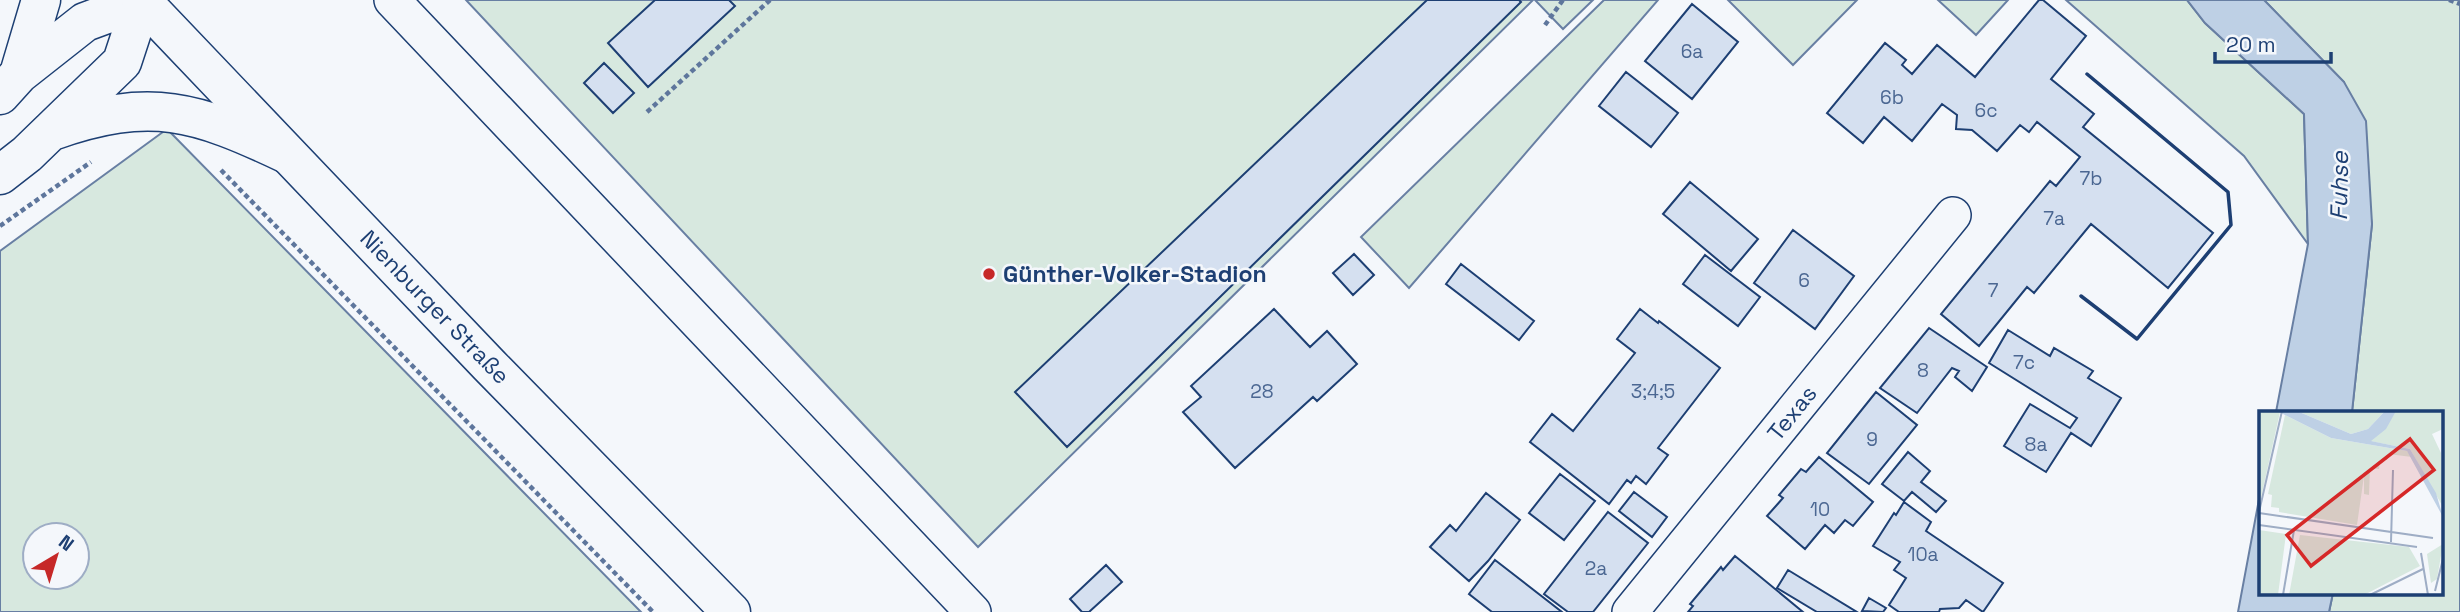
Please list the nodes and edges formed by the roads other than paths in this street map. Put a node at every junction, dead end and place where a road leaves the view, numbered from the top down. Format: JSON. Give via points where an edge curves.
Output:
{"nodes":[{"id":1,"x":41,"y":0,"type":"edge"},
{"id":2,"x":142,"y":0,"type":"edge"},
{"id":3,"x":392,"y":0,"type":"edge"},
{"id":4,"x":9,"y":84,"type":"edge"},
{"id":5,"x":52,"y":131,"type":"junction"},
{"id":6,"x":289,"y":155,"type":"junction"},
{"id":7,"x":0,"y":175,"type":"edge"},
{"id":8,"x":1953,"y":215,"type":"dead end"},
{"id":9,"x":731,"y":612,"type":"edge"},
{"id":10,"x":973,"y":612,"type":"edge"},
{"id":11,"x":1630,"y":612,"type":"edge"}],
"edges":[{"from":1,"to":4,"type":"main road"},
{"from":2,"to":4,"type":"main road","via":[[85,22]]},
{"from":2,"to":5,"type":"main road","via":[[122,62]]},
{"from":2,"to":6,"type":"main road","name":"Nienburger Straße"},
{"from":3,"to":10,"type":"street"},
{"from":5,"to":6,"type":"main road","via":[[119,113],[164,111],[235,130]]},
{"from":5,"to":7,"type":"main road"},
{"from":6,"to":9,"type":"main road","name":"Nienburger Straße"},
{"from":8,"to":11,"type":"street","name":"Texas"}]}
